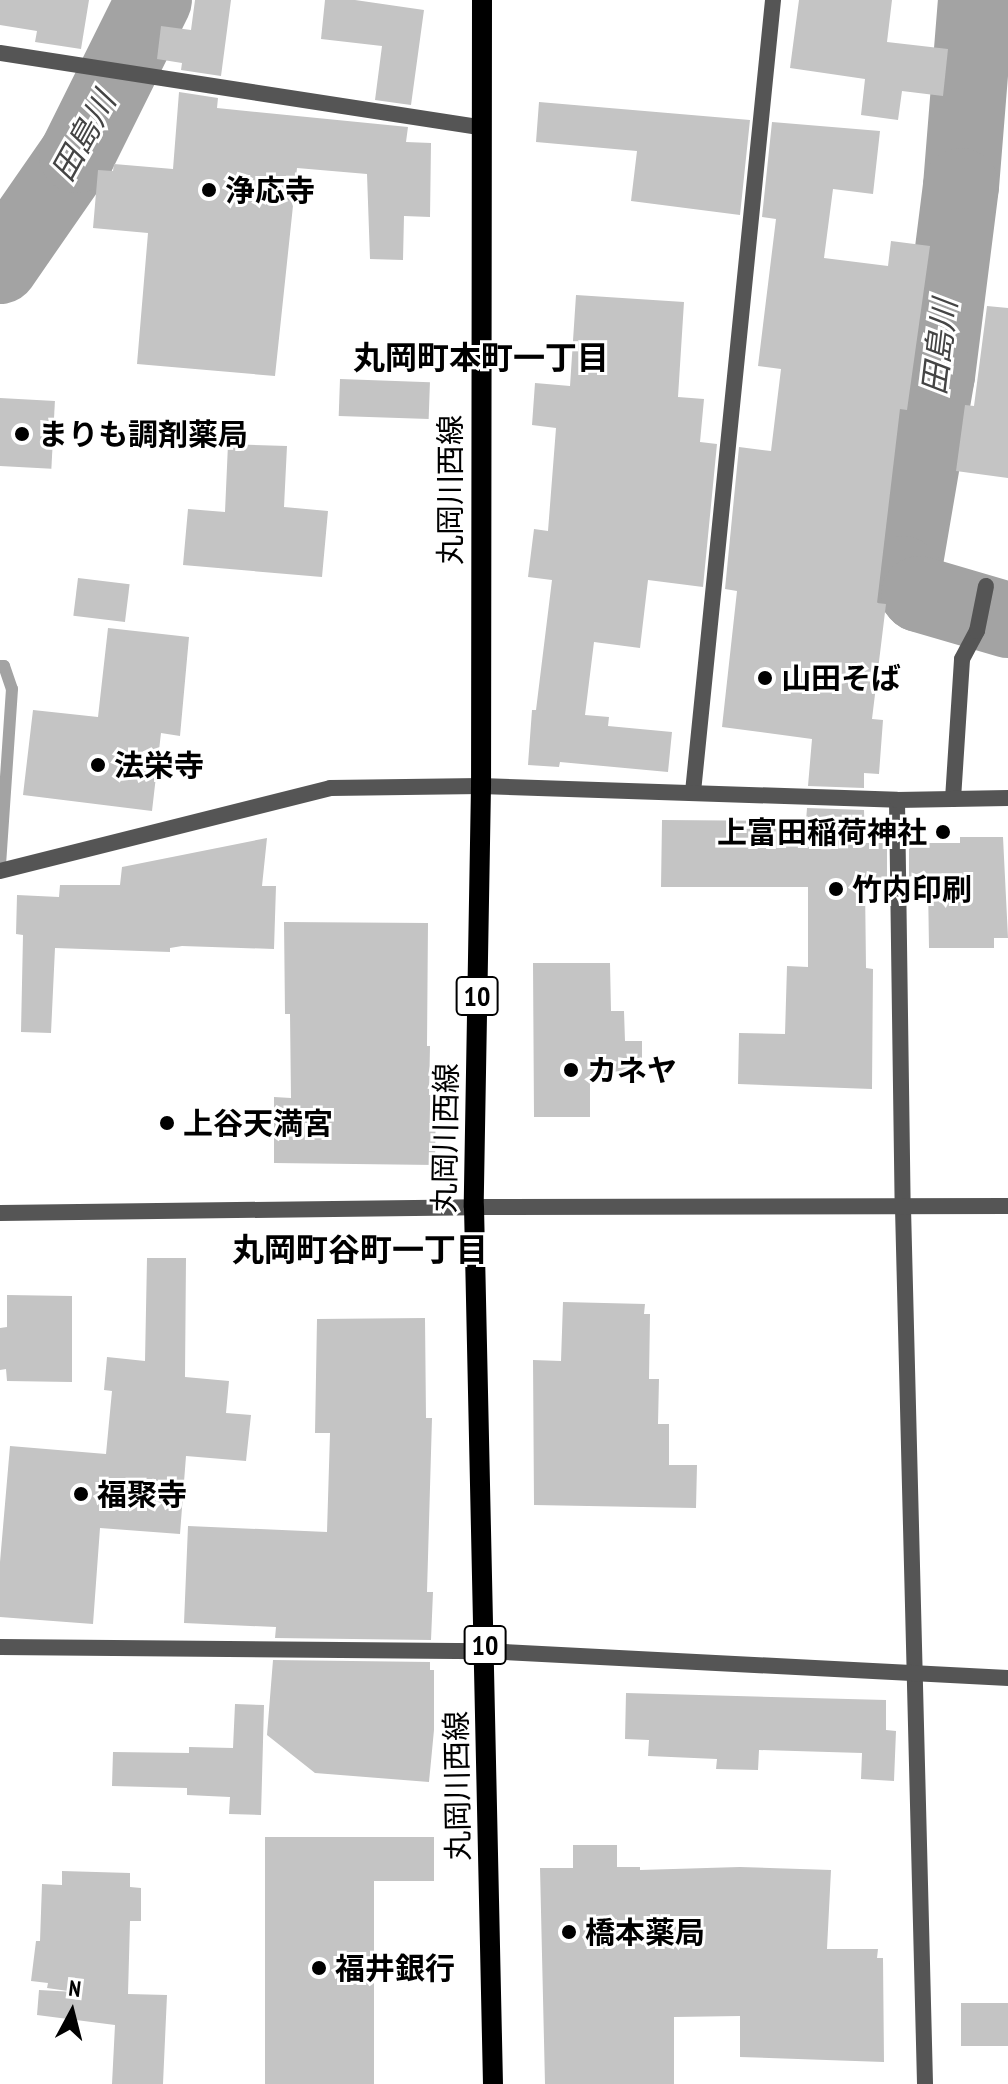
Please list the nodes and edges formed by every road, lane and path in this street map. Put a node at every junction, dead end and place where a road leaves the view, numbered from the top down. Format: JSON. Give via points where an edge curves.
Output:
{"nodes":[{"id":1,"x":482,"y":0,"type":"edge"},
{"id":2,"x":773,"y":0,"type":"edge"},
{"id":3,"x":0,"y":53,"type":"edge"},
{"id":4,"x":479,"y":127,"type":"junction"},
{"id":5,"x":986,"y":586,"type":"dead end"},
{"id":6,"x":481,"y":786,"type":"junction"},
{"id":7,"x":693,"y":792,"type":"junction"},
{"id":8,"x":1008,"y":798,"type":"edge"},
{"id":9,"x":953,"y":799,"type":"junction"},
{"id":10,"x":897,"y":800,"type":"junction"},
{"id":11,"x":0,"y":871,"type":"edge"},
{"id":12,"x":1008,"y":1206,"type":"edge"},
{"id":13,"x":474,"y":1207,"type":"junction"},
{"id":14,"x":903,"y":1208,"type":"junction"},
{"id":15,"x":0,"y":1213,"type":"edge"},
{"id":16,"x":0,"y":1647,"type":"edge"},
{"id":17,"x":485,"y":1651,"type":"junction"},
{"id":18,"x":914,"y":1673,"type":"junction"},
{"id":19,"x":1008,"y":1678,"type":"edge"},
{"id":20,"x":493,"y":2084,"type":"edge"},
{"id":21,"x":925,"y":2084,"type":"edge"}],
"edges":[{"from":1,"to":4,"type":"main road","name":"丸岡川西線","number":"10"},
{"from":2,"to":7,"type":"street"},
{"from":3,"to":4,"type":"street"},
{"from":4,"to":6,"type":"main road","name":"丸岡川西線","number":"10"},
{"from":5,"to":9,"type":"street","via":[[977,631],[962,659]]},
{"from":6,"to":7,"type":"street"},
{"from":6,"to":11,"type":"street","via":[[330,788]]},
{"from":6,"to":13,"type":"main road","name":"丸岡川西線","number":"10"},
{"from":7,"to":10,"type":"street"},
{"from":8,"to":9,"type":"street"},
{"from":9,"to":10,"type":"street"},
{"from":10,"to":14,"type":"street"},
{"from":12,"to":14,"type":"street"},
{"from":13,"to":14,"type":"street"},
{"from":13,"to":15,"type":"street"},
{"from":13,"to":17,"type":"main road","name":"丸岡川西線","number":"10"},
{"from":14,"to":18,"type":"street"},
{"from":16,"to":17,"type":"street"},
{"from":17,"to":18,"type":"street"},
{"from":17,"to":20,"type":"main road","name":"丸岡川西線","number":"10"},
{"from":18,"to":19,"type":"street"},
{"from":18,"to":21,"type":"street"}]}
